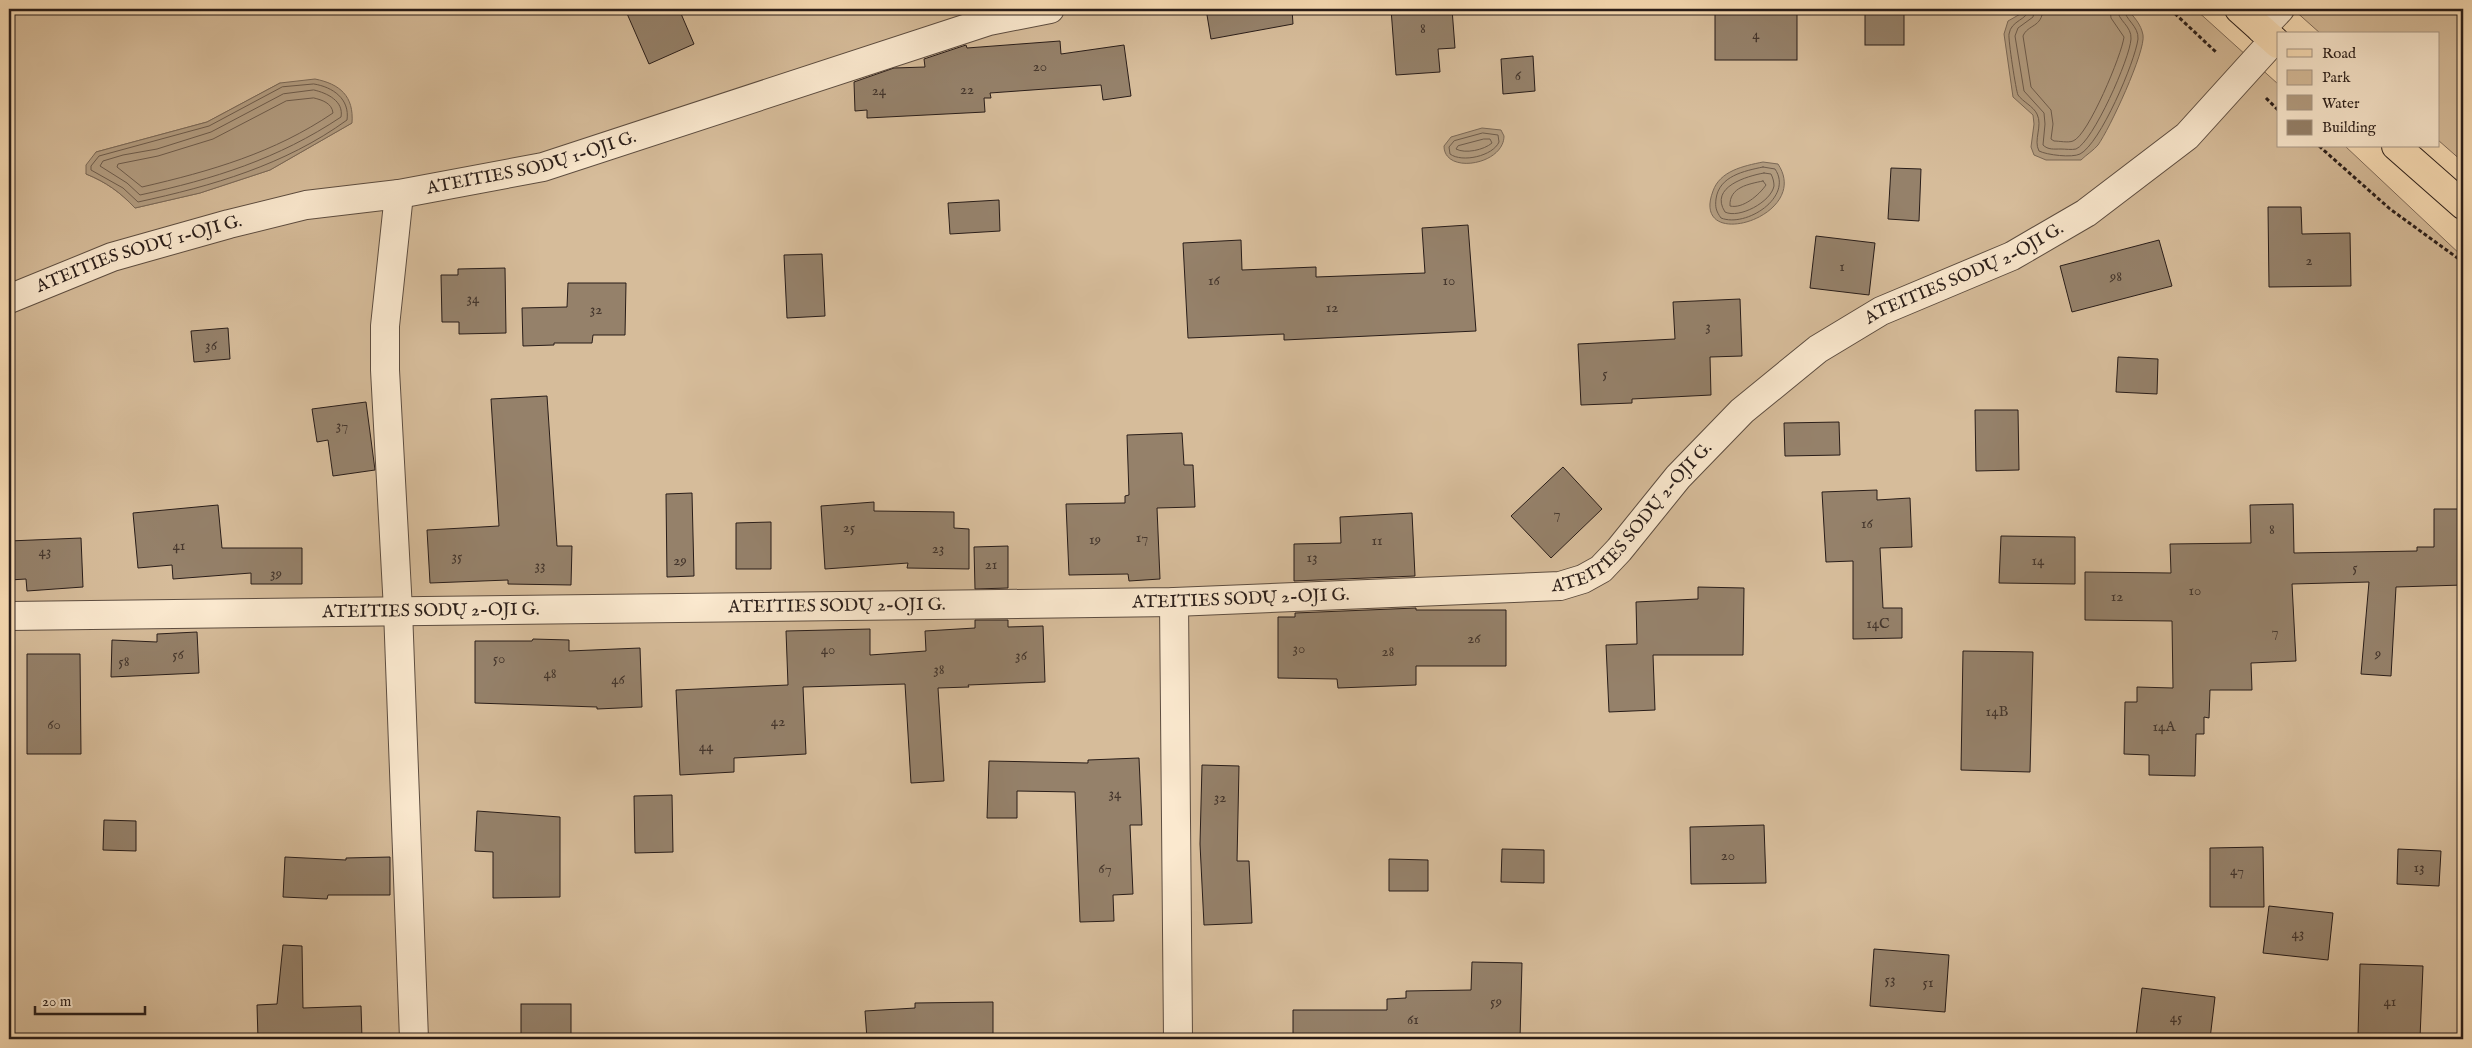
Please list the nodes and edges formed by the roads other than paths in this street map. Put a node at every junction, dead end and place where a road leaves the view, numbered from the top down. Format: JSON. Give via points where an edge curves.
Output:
{"nodes":[{"id":1,"x":1050,"y":9,"type":"edge"},
{"id":2,"x":2238,"y":9,"type":"edge"},
{"id":3,"x":2280,"y":9,"type":"edge"},
{"id":4,"x":2271,"y":37,"type":"edge"},
{"id":5,"x":2398,"y":148,"type":"edge"},
{"id":6,"x":399,"y":194,"type":"junction"},
{"id":7,"x":2463,"y":205,"type":"edge"},
{"id":8,"x":9,"y":299,"type":"edge"},
{"id":9,"x":1174,"y":602,"type":"junction"},
{"id":10,"x":398,"y":610,"type":"junction"},
{"id":11,"x":9,"y":616,"type":"edge"},
{"id":12,"x":414,"y":1039,"type":"edge"},
{"id":13,"x":1178,"y":1039,"type":"edge"}],
"edges":[{"from":1,"to":6,"type":"street","name":"ATEITIES SODŲ 1-OJI G.","via":[[990,21],[544,167]]},
{"from":2,"to":4,"type":"main road"},
{"from":3,"to":4,"type":"street","name":"ATEITIES SODŲ 2-OJI G."},
{"from":4,"to":9,"type":"street","name":"ATEITIES SODŲ 2-OJI G.","via":[[2188,136],[2086,213],[2012,256],[1882,310],[1818,349],[1742,411],[1678,477],[1619,550],[1601,569],[1583,579],[1560,586]]},
{"from":5,"to":7,"type":"main road"},
{"from":6,"to":8,"type":"street","name":"ATEITIES SODŲ 1-OJI G.","via":[[306,205],[229,224],[112,257]]},
{"from":6,"to":10,"type":"street","via":[[385,326]]},
{"from":9,"to":10,"type":"street","name":"ATEITIES SODŲ 2-OJI G."},
{"from":9,"to":13,"type":"street"},
{"from":10,"to":11,"type":"street","name":"ATEITIES SODŲ 2-OJI G."},
{"from":10,"to":12,"type":"street"}]}
